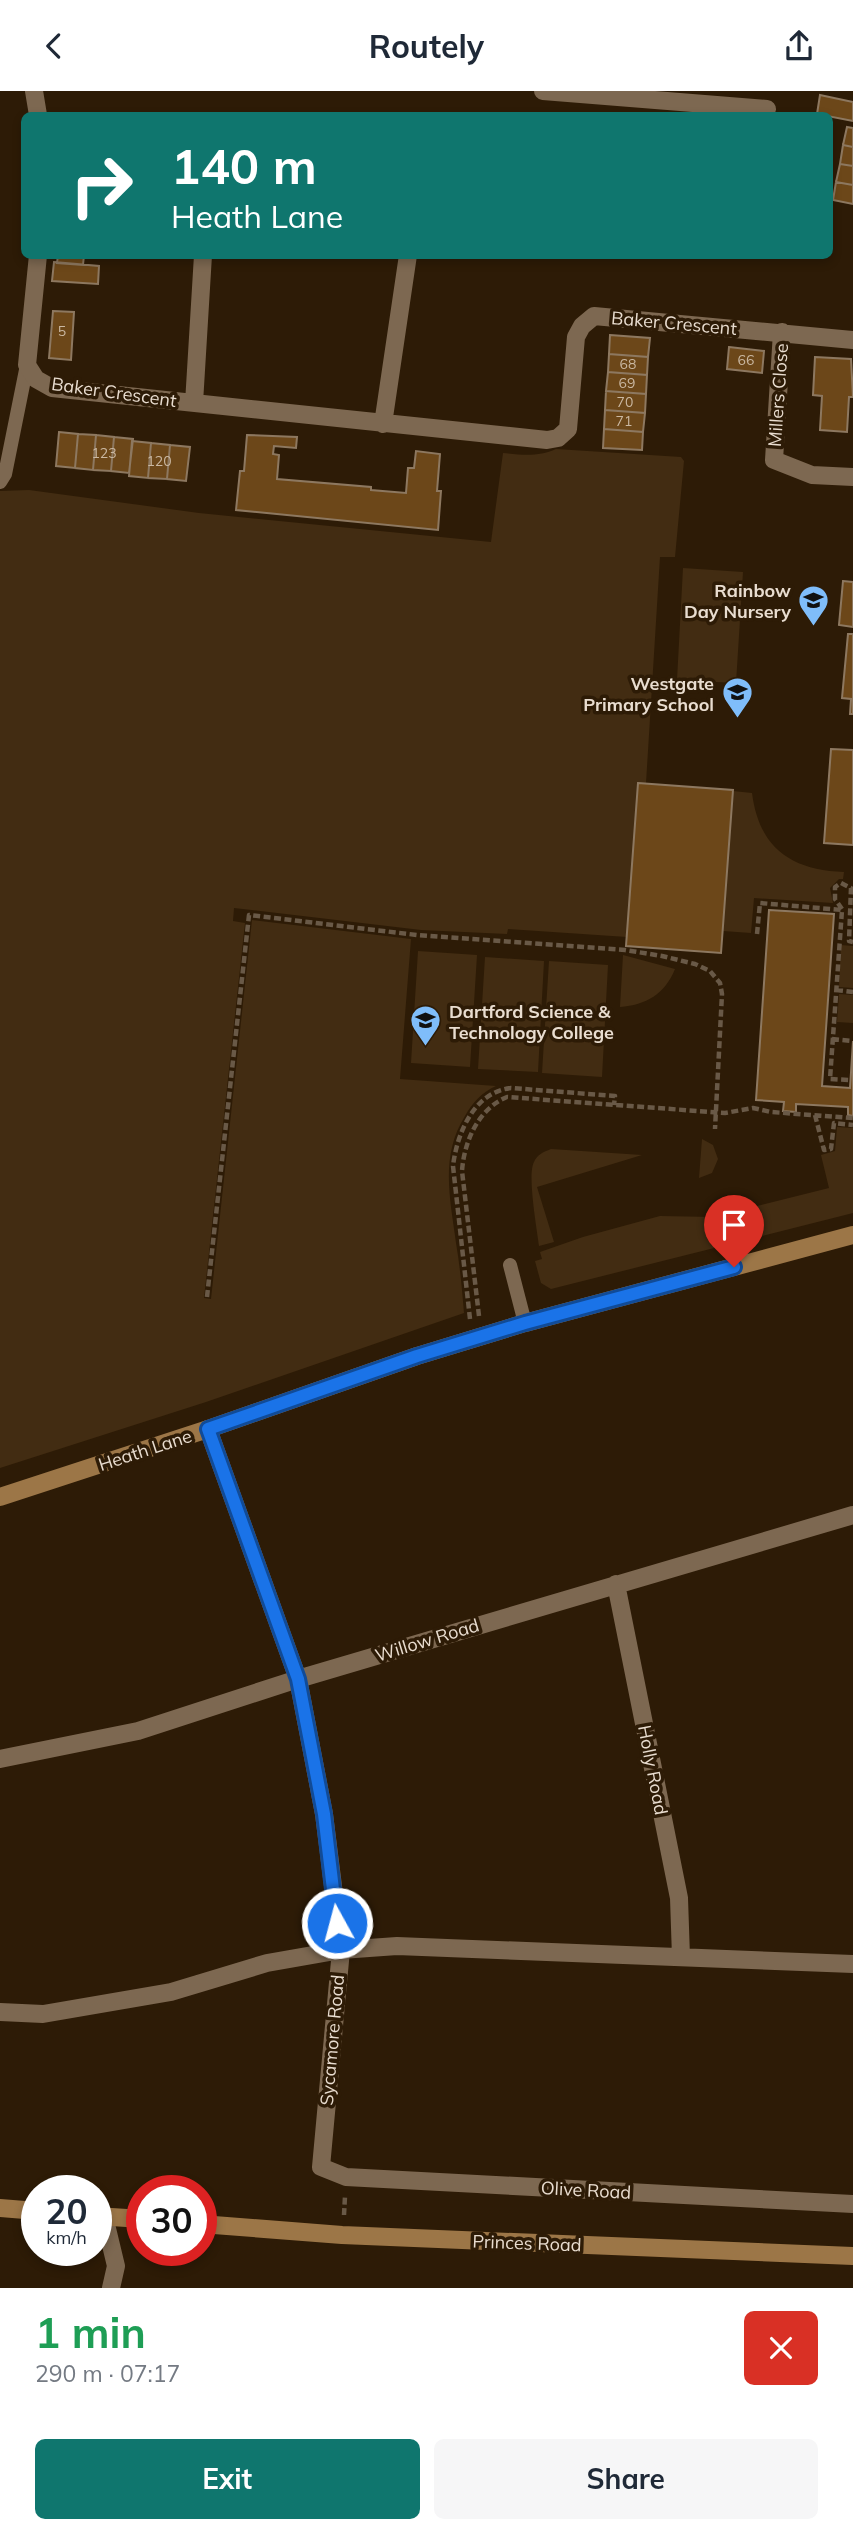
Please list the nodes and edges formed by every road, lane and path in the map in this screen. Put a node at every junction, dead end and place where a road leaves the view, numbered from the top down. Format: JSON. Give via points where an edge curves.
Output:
{"nodes":[{"id":1,"x":34,"y":91,"type":"edge"},
{"id":2,"x":543,"y":91,"type":"edge"},
{"id":3,"x":767,"y":109,"type":"dead end"},
{"id":4,"x":38,"y":112,"type":"edge"},
{"id":5,"x":38,"y":259,"type":"edge"},
{"id":6,"x":203,"y":259,"type":"edge"},
{"id":7,"x":407,"y":259,"type":"edge"},
{"id":8,"x":782,"y":332,"type":"junction"},
{"id":9,"x":853,"y":340,"type":"edge"},
{"id":10,"x":27,"y":365,"type":"junction"},
{"id":11,"x":194,"y":403,"type":"junction"},
{"id":12,"x":383,"y":424,"type":"junction"},
{"id":13,"x":853,"y":477,"type":"edge"},
{"id":14,"x":0,"y":482,"type":"edge"},
{"id":15,"x":842,"y":910,"type":"junction"},
{"id":16,"x":757,"y":934,"type":"dead end"},
{"id":17,"x":853,"y":942,"type":"edge"},
{"id":18,"x":836,"y":990,"type":"junction"},
{"id":19,"x":853,"y":992,"type":"edge"},
{"id":20,"x":832,"y":1039,"type":"junction"},
{"id":21,"x":853,"y":1041,"type":"edge"},
{"id":22,"x":850,"y":1080,"type":"dead end"},
{"id":23,"x":614,"y":1105,"type":"junction"},
{"id":24,"x":715,"y":1113,"type":"junction"},
{"id":25,"x":815,"y":1115,"type":"junction"},
{"id":26,"x":853,"y":1118,"type":"edge"},
{"id":27,"x":853,"y":1125,"type":"edge"},
{"id":28,"x":715,"y":1129,"type":"dead end"},
{"id":29,"x":853,"y":1235,"type":"edge"},
{"id":30,"x":510,"y":1265,"type":"dead end"},
{"id":31,"x":207,"y":1297,"type":"dead end"},
{"id":32,"x":525,"y":1323,"type":"junction"},
{"id":33,"x":477,"y":1339,"type":"junction"},
{"id":34,"x":208,"y":1429,"type":"junction"},
{"id":35,"x":0,"y":1497,"type":"edge"},
{"id":36,"x":853,"y":1515,"type":"edge"},
{"id":37,"x":616,"y":1584,"type":"junction"},
{"id":38,"x":298,"y":1679,"type":"junction"},
{"id":39,"x":0,"y":1759,"type":"edge"},
{"id":40,"x":341,"y":1950,"type":"junction"},
{"id":41,"x":681,"y":1957,"type":"junction"},
{"id":42,"x":853,"y":1964,"type":"edge"},
{"id":43,"x":0,"y":2013,"type":"edge"},
{"id":44,"x":321,"y":2167,"type":"joint"},
{"id":45,"x":346,"y":2177,"type":"junction"},
{"id":46,"x":853,"y":2204,"type":"edge"},
{"id":47,"x":0,"y":2208,"type":"edge"},
{"id":48,"x":21,"y":2210,"type":"edge"},
{"id":49,"x":217,"y":2225,"type":"edge"},
{"id":50,"x":342,"y":2235,"type":"junction"},
{"id":51,"x":112,"y":2251,"type":"edge"},
{"id":52,"x":853,"y":2256,"type":"edge"},
{"id":53,"x":111,"y":2288,"type":"edge"}],
"edges":[{"from":1,"to":4,"type":"street"},
{"from":2,"to":3,"type":"street"},
{"from":5,"to":10,"type":"street"},
{"from":6,"to":11,"type":"street","name":"Baker Crescent"},
{"from":7,"to":12,"type":"street"},
{"from":8,"to":9,"type":"street","name":"Baker Crescent"},
{"from":8,"to":12,"type":"street","name":"Baker Crescent","via":[[594,316],[576,337],[568,429],[558,438]]},
{"from":8,"to":13,"type":"street","name":"Millers Close","via":[[774,460],[812,475]]},
{"from":10,"to":11,"type":"street","name":"Baker Crescent","via":[[36,379],[52,388]]},
{"from":10,"to":14,"type":"lane"},
{"from":11,"to":12,"type":"street","name":"Baker Crescent"},
{"from":15,"to":16,"type":"path","via":[[760,903]]},
{"from":15,"to":17,"type":"path","via":[[834,893],[841,883],[851,888],[849,941]]},
{"from":15,"to":18,"type":"path"},
{"from":18,"to":19,"type":"path"},
{"from":18,"to":20,"type":"path"},
{"from":20,"to":21,"type":"path"},
{"from":20,"to":22,"type":"path","via":[[830,1079]]},
{"from":23,"to":24,"type":"path"},
{"from":23,"to":33,"type":"path","via":[[507,1097],[487,1110],[471,1133],[462,1171]]},
{"from":23,"to":33,"type":"path","via":[[615,1095],[500,1089],[468,1119],[453,1166]]},
{"from":24,"to":25,"type":"path","via":[[752,1108]]},
{"from":24,"to":28,"type":"path"},
{"from":24,"to":31,"type":"path","via":[[722,994],[710,971],[695,964],[625,950],[417,935],[249,915]]},
{"from":25,"to":26,"type":"path"},
{"from":25,"to":27,"type":"path","via":[[824,1150],[831,1149],[834,1123]]},
{"from":29,"to":32,"type":"street","name":"Heath Lane"},
{"from":30,"to":32,"type":"lane"},
{"from":32,"to":33,"type":"street","name":"Heath Lane"},
{"from":33,"to":34,"type":"street","name":"Heath Lane"},
{"from":34,"to":35,"type":"street","name":"Heath Lane"},
{"from":34,"to":38,"type":"street","name":"Sycamore Road"},
{"from":36,"to":37,"type":"street","name":"Willow Road"},
{"from":37,"to":38,"type":"street","name":"Willow Road"},
{"from":37,"to":41,"type":"street","name":"Holly Road","via":[[679,1898]]},
{"from":38,"to":39,"type":"street","name":"Willow Road","via":[[138,1731]]},
{"from":38,"to":40,"type":"street","name":"Sycamore Road","via":[[324,1814]]},
{"from":40,"to":41,"type":"street","via":[[397,1946]]},
{"from":40,"to":43,"type":"street","via":[[267,1963],[172,1992],[43,2014]]},
{"from":40,"to":44,"type":"street","name":"Sycamore Road"},
{"from":41,"to":42,"type":"street"},
{"from":44,"to":45,"type":"street","name":"Olive Road"},
{"from":45,"to":46,"type":"street","name":"Olive Road"},
{"from":45,"to":50,"type":"path"},
{"from":47,"to":48,"type":"street"},
{"from":49,"to":50,"type":"street","name":"Princes Road"},
{"from":50,"to":52,"type":"street","name":"Princes Road"},
{"from":51,"to":53,"type":"street","via":[[117,2266]]}]}
